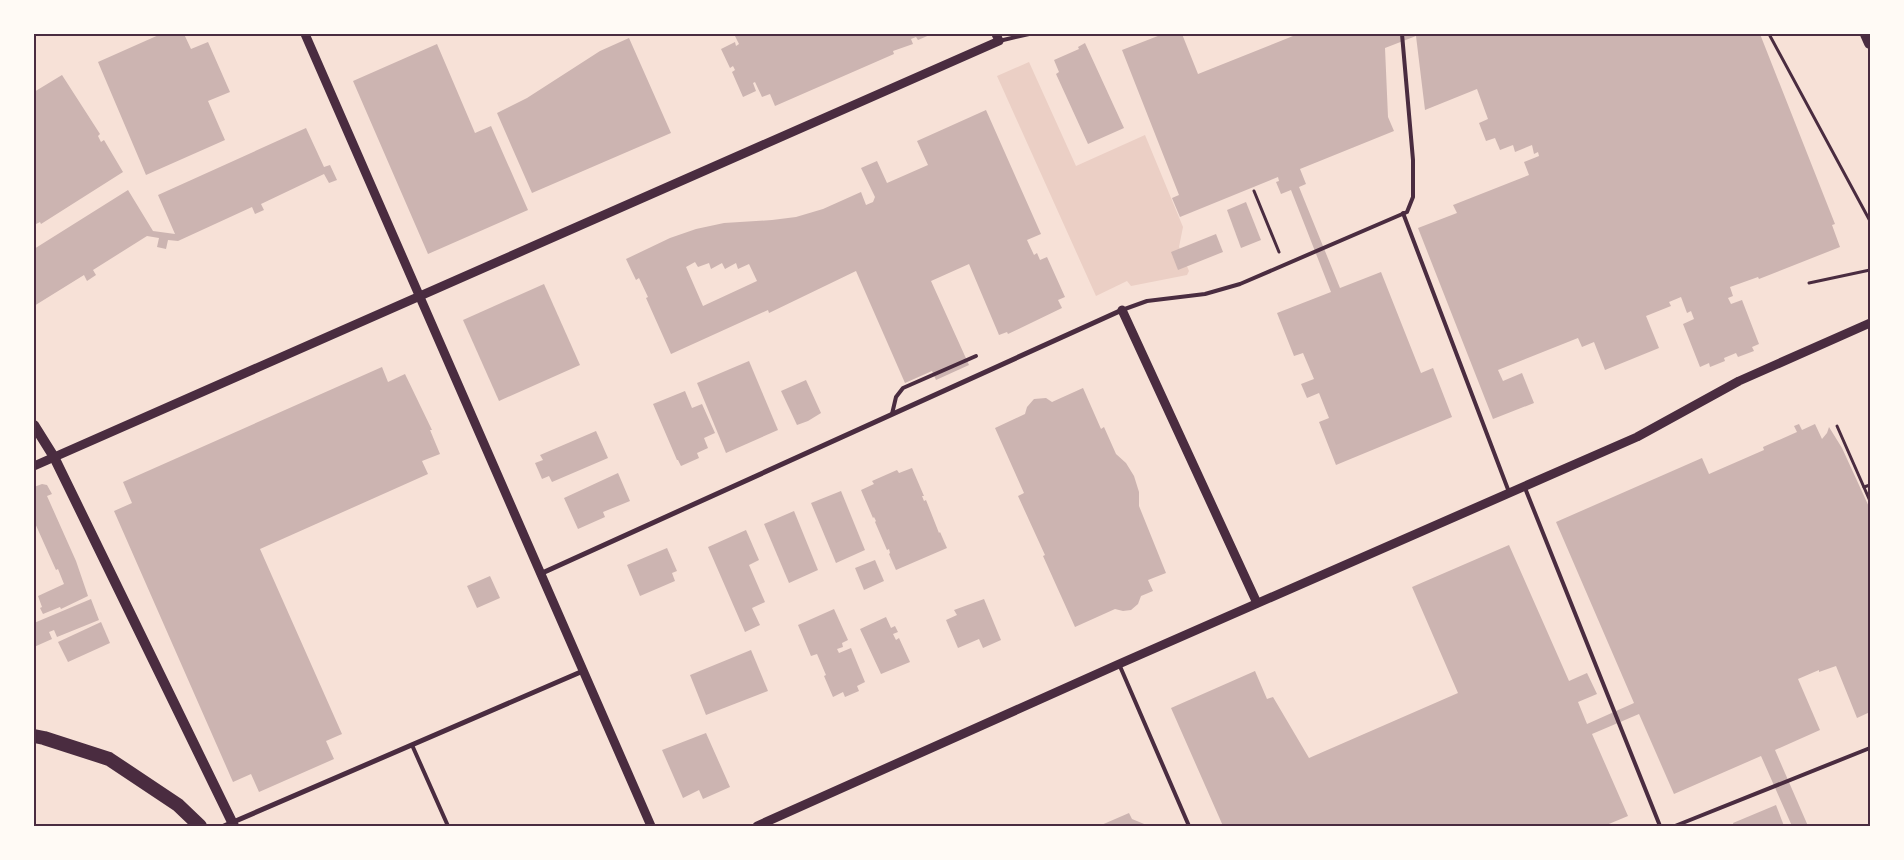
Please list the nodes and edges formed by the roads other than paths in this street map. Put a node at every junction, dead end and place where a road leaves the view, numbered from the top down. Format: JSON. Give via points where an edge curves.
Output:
{"nodes":[{"id":1,"x":305,"y":34,"type":"edge"},
{"id":2,"x":1029,"y":34,"type":"edge"},
{"id":3,"x":1402,"y":34,"type":"edge"},
{"id":4,"x":1866,"y":34,"type":"edge"},
{"id":5,"x":998,"y":38,"type":"edge"},
{"id":6,"x":1870,"y":43,"type":"edge"},
{"id":7,"x":1403,"y":213,"type":"junction"},
{"id":8,"x":419,"y":296,"type":"junction"},
{"id":9,"x":1122,"y":310,"type":"junction"},
{"id":10,"x":1870,"y":323,"type":"edge"},
{"id":11,"x":976,"y":356,"type":"dead end"},
{"id":12,"x":892,"y":414,"type":"junction"},
{"id":13,"x":34,"y":425,"type":"edge"},
{"id":14,"x":54,"y":457,"type":"junction"},
{"id":15,"x":34,"y":466,"type":"edge"},
{"id":16,"x":1525,"y":485,"type":"junction"},
{"id":17,"x":1509,"y":492,"type":"junction"},
{"id":18,"x":540,"y":574,"type":"junction"},
{"id":19,"x":1257,"y":603,"type":"junction"},
{"id":20,"x":1119,"y":664,"type":"junction"},
{"id":21,"x":583,"y":671,"type":"junction"},
{"id":22,"x":34,"y":736,"type":"edge"},
{"id":23,"x":412,"y":745,"type":"junction"},
{"id":24,"x":1870,"y":748,"type":"edge"},
{"id":25,"x":230,"y":825,"type":"edge"},
{"id":26,"x":200,"y":826,"type":"edge"},
{"id":27,"x":448,"y":826,"type":"edge"},
{"id":28,"x":651,"y":826,"type":"edge"},
{"id":29,"x":757,"y":826,"type":"edge"},
{"id":30,"x":1189,"y":826,"type":"edge"},
{"id":31,"x":1660,"y":826,"type":"edge"},
{"id":32,"x":1675,"y":826,"type":"edge"}],
"edges":[{"from":1,"to":8,"type":"street"},
{"from":2,"to":5,"type":"lane"},
{"from":3,"to":7,"type":"lane","via":[[1413,160],[1413,197],[1407,212]]},
{"from":4,"to":6,"type":"main road"},
{"from":5,"to":8,"type":"street"},
{"from":7,"to":9,"type":"lane","via":[[1240,284],[1205,294],[1147,301]]},
{"from":7,"to":17,"type":"lane"},
{"from":8,"to":14,"type":"street"},
{"from":8,"to":18,"type":"street"},
{"from":9,"to":12,"type":"street"},
{"from":9,"to":19,"type":"street"},
{"from":10,"to":16,"type":"street","via":[[1739,381],[1638,437]]},
{"from":11,"to":12,"type":"lane","via":[[903,388],[896,397]]},
{"from":12,"to":18,"type":"street"},
{"from":13,"to":14,"type":"main road"},
{"from":14,"to":15,"type":"street"},
{"from":14,"to":25,"type":"main road"},
{"from":16,"to":17,"type":"street"},
{"from":16,"to":31,"type":"lane"},
{"from":17,"to":19,"type":"street"},
{"from":18,"to":21,"type":"street"},
{"from":19,"to":20,"type":"street"},
{"from":20,"to":29,"type":"street"},
{"from":20,"to":30,"type":"lane"},
{"from":21,"to":23,"type":"street"},
{"from":21,"to":28,"type":"street"},
{"from":22,"to":26,"type":"highway","via":[[110,759],[178,805]]},
{"from":23,"to":25,"type":"street"},
{"from":23,"to":27,"type":"lane"},
{"from":24,"to":32,"type":"lane"}]}
